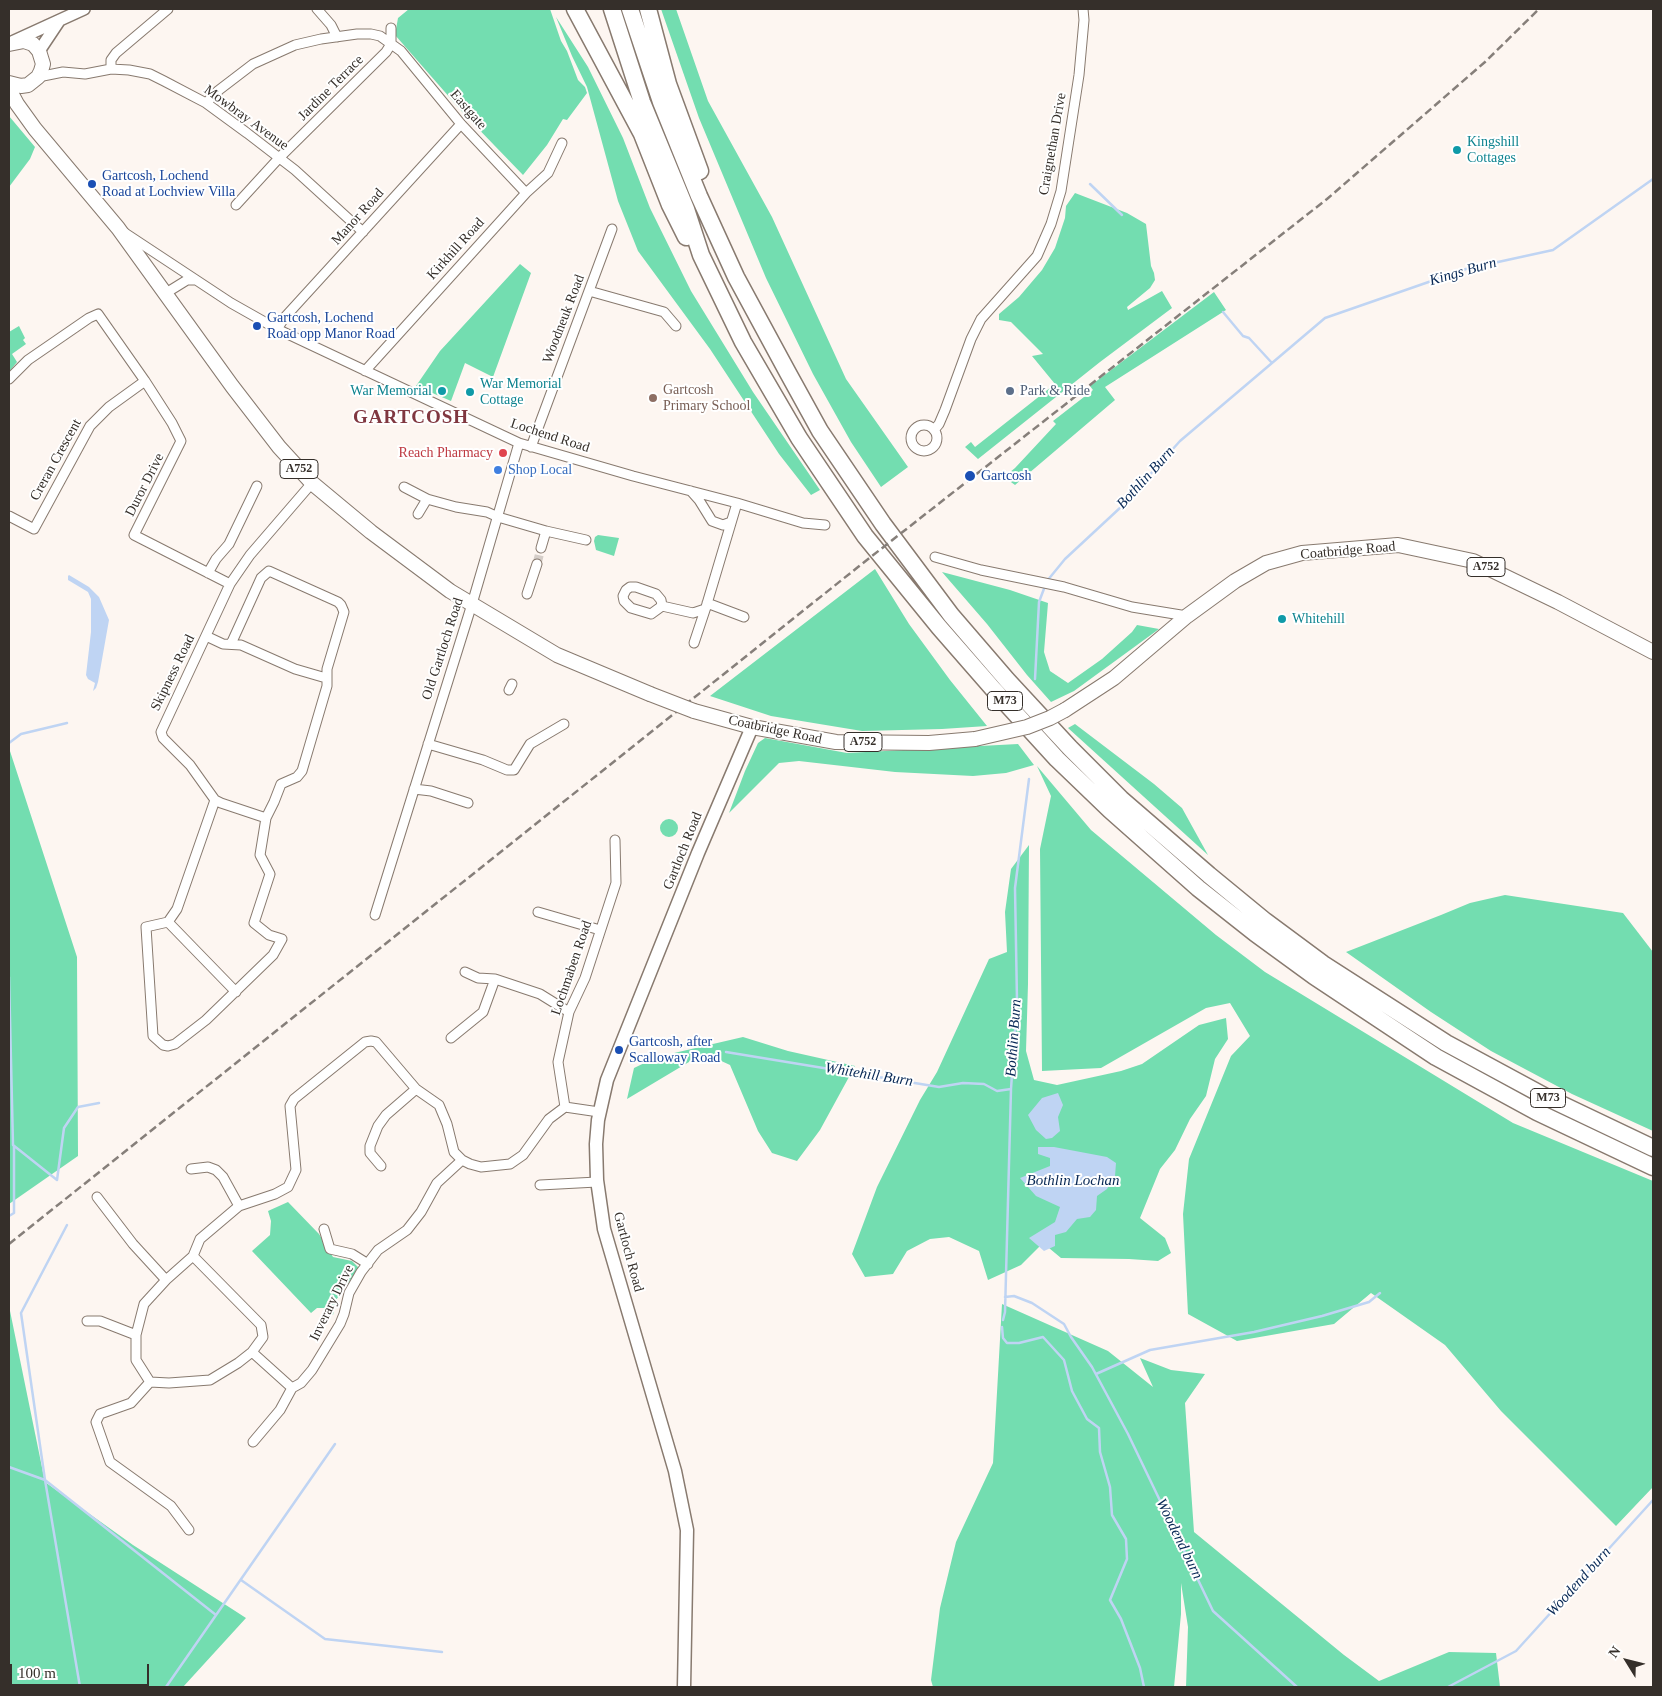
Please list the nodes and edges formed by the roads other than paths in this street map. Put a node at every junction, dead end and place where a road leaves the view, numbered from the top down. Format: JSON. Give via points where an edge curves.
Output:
{"nodes":[{"id":1,"x":84,"y":9,"type":"edge"},
{"id":2,"x":168,"y":9,"type":"edge"},
{"id":3,"x":317,"y":9,"type":"edge"},
{"id":4,"x":575,"y":9,"type":"edge"},
{"id":5,"x":612,"y":9,"type":"edge"},
{"id":6,"x":630,"y":9,"type":"edge"},
{"id":7,"x":648,"y":9,"type":"edge"},
{"id":8,"x":1083,"y":9,"type":"edge"},
{"id":9,"x":58,"y":21,"type":"junction"},
{"id":10,"x":391,"y":28,"type":"dead end"},
{"id":11,"x":337,"y":37,"type":"junction"},
{"id":12,"x":12,"y":42,"type":"edge"},
{"id":13,"x":391,"y":44,"type":"junction"},
{"id":14,"x":41,"y":57,"type":"junction"},
{"id":15,"x":111,"y":69,"type":"junction"},
{"id":16,"x":63,"y":72,"type":"junction"},
{"id":17,"x":33,"y":81,"type":"junction"},
{"id":18,"x":9,"y":83,"type":"edge"},
{"id":19,"x":9,"y":89,"type":"edge"},
{"id":20,"x":206,"y":103,"type":"junction"},
{"id":21,"x":24,"y":114,"type":"junction"},
{"id":22,"x":461,"y":124,"type":"junction"},
{"id":23,"x":562,"y":143,"type":"dead end"},
{"id":24,"x":279,"y":158,"type":"junction"},
{"id":25,"x":526,"y":193,"type":"junction"},
{"id":26,"x":236,"y":205,"type":"dead end"},
{"id":27,"x":118,"y":228,"type":"junction"},
{"id":28,"x":612,"y":229,"type":"dead end"},
{"id":29,"x":363,"y":232,"type":"junction"},
{"id":30,"x":195,"y":280,"type":"junction"},
{"id":31,"x":588,"y":291,"type":"junction"},
{"id":32,"x":166,"y":293,"type":"junction"},
{"id":33,"x":676,"y":326,"type":"dead end"},
{"id":34,"x":277,"y":329,"type":"junction"},
{"id":35,"x":743,"y":342,"type":"junction"},
{"id":36,"x":365,"y":371,"type":"junction"},
{"id":37,"x":788,"y":373,"type":"junction"},
{"id":38,"x":9,"y":379,"type":"edge"},
{"id":39,"x":144,"y":380,"type":"junction"},
{"id":40,"x":934,"y":430,"type":"dead end"},
{"id":41,"x":520,"y":443,"type":"junction"},
{"id":42,"x":531,"y":447,"type":"junction"},
{"id":43,"x":312,"y":483,"type":"junction"},
{"id":44,"x":257,"y":486,"type":"dead end"},
{"id":45,"x":404,"y":487,"type":"dead end"},
{"id":46,"x":690,"y":490,"type":"junction"},
{"id":47,"x":427,"y":499,"type":"junction"},
{"id":48,"x":737,"y":503,"type":"junction"},
{"id":49,"x":418,"y":514,"type":"dead end"},
{"id":50,"x":9,"y":516,"type":"edge"},
{"id":51,"x":498,"y":517,"type":"junction"},
{"id":52,"x":731,"y":522,"type":"junction"},
{"id":53,"x":824,"y":525,"type":"dead end"},
{"id":54,"x":546,"y":530,"type":"junction"},
{"id":55,"x":586,"y":540,"type":"dead end"},
{"id":56,"x":541,"y":548,"type":"tunnel mouth"},
{"id":57,"x":935,"y":557,"type":"dead end"},
{"id":58,"x":537,"y":564,"type":"tunnel mouth"},
{"id":59,"x":208,"y":573,"type":"junction"},
{"id":60,"x":230,"y":584,"type":"junction"},
{"id":61,"x":527,"y":594,"type":"dead end"},
{"id":62,"x":472,"y":604,"type":"junction"},
{"id":63,"x":662,"y":606,"type":"dead end"},
{"id":64,"x":706,"y":606,"type":"junction"},
{"id":65,"x":1187,"y":616,"type":"junction"},
{"id":66,"x":744,"y":617,"type":"dead end"},
{"id":67,"x":206,"y":636,"type":"junction"},
{"id":68,"x":694,"y":643,"type":"dead end"},
{"id":69,"x":231,"y":644,"type":"junction"},
{"id":70,"x":1653,"y":652,"type":"edge"},
{"id":71,"x":326,"y":678,"type":"junction"},
{"id":72,"x":564,"y":724,"type":"dead end"},
{"id":73,"x":752,"y":727,"type":"junction"},
{"id":74,"x":428,"y":744,"type":"junction"},
{"id":75,"x":414,"y":789,"type":"junction"},
{"id":76,"x":215,"y":800,"type":"junction"},
{"id":77,"x":468,"y":804,"type":"dead end"},
{"id":78,"x":266,"y":818,"type":"junction"},
{"id":79,"x":615,"y":840,"type":"dead end"},
{"id":80,"x":538,"y":912,"type":"dead end"},
{"id":81,"x":375,"y":915,"type":"dead end"},
{"id":82,"x":168,"y":922,"type":"junction"},
{"id":83,"x":600,"y":930,"type":"junction"},
{"id":84,"x":465,"y":972,"type":"dead end"},
{"id":85,"x":495,"y":979,"type":"junction"},
{"id":86,"x":236,"y":992,"type":"junction"},
{"id":87,"x":569,"y":1012,"type":"junction"},
{"id":88,"x":451,"y":1038,"type":"dead end"},
{"id":89,"x":416,"y":1089,"type":"junction"},
{"id":90,"x":565,"y":1107,"type":"junction"},
{"id":91,"x":599,"y":1112,"type":"junction"},
{"id":92,"x":1653,"y":1148,"type":"edge"},
{"id":93,"x":462,"y":1160,"type":"junction"},
{"id":94,"x":381,"y":1166,"type":"dead end"},
{"id":95,"x":1653,"y":1166,"type":"edge"},
{"id":96,"x":192,"y":1168,"type":"dead end"},
{"id":97,"x":597,"y":1182,"type":"junction"},
{"id":98,"x":540,"y":1185,"type":"dead end"},
{"id":99,"x":97,"y":1197,"type":"dead end"},
{"id":100,"x":239,"y":1206,"type":"junction"},
{"id":101,"x":324,"y":1229,"type":"dead end"},
{"id":102,"x":193,"y":1256,"type":"junction"},
{"id":103,"x":368,"y":1264,"type":"junction"},
{"id":104,"x":166,"y":1280,"type":"junction"},
{"id":105,"x":87,"y":1321,"type":"dead end"},
{"id":106,"x":136,"y":1335,"type":"junction"},
{"id":107,"x":252,"y":1352,"type":"junction"},
{"id":108,"x":150,"y":1382,"type":"junction"},
{"id":109,"x":292,"y":1388,"type":"junction"},
{"id":110,"x":254,"y":1442,"type":"dead end"},
{"id":111,"x":189,"y":1530,"type":"dead end"},
{"id":112,"x":684,"y":1687,"type":"edge"}],
"edges":[{"from":1,"to":9,"type":"street"},
{"from":2,"to":15,"type":"street","via":[[116,53],[111,60]]},
{"from":3,"to":11,"type":"street"},
{"from":4,"to":35,"type":"highway","via":[[642,134],[670,205],[722,309]]},
{"from":5,"to":35,"type":"highway","number":"M73","via":[[642,102],[686,209],[701,255]]},
{"from":6,"to":37,"type":"highway","number":"M73","via":[[661,102],[699,196],[736,277]]},
{"from":7,"to":37,"type":"highway","via":[[671,91],[708,193]]},
{"from":8,"to":40,"type":"street","name":"Craignethan Drive","via":[[1079,75],[1062,191],[1051,224],[1037,256],[981,319]]},
{"from":9,"to":12,"type":"street"},
{"from":9,"to":14,"type":"street"},
{"from":10,"to":13,"type":"street"},
{"from":11,"to":13,"type":"street","name":"Eastgate","via":[[370,34]]},
{"from":11,"to":20,"type":"street","name":"Eastgate","via":[[295,45],[253,64]]},
{"from":12,"to":14,"type":"main road","via":[[33,44]]},
{"from":13,"to":22,"type":"street","name":"Eastgate","via":[[401,51]]},
{"from":13,"to":24,"type":"street","name":"Jardine Terrace"},
{"from":14,"to":16,"type":"street","name":"Mowbray Avenue"},
{"from":14,"to":17,"type":"main road"},
{"from":15,"to":16,"type":"street","name":"Mowbray Avenue","via":[[85,74]]},
{"from":15,"to":20,"type":"street","name":"Mowbray Avenue","via":[[150,74]]},
{"from":16,"to":17,"type":"street","name":"Mowbray Avenue"},
{"from":17,"to":18,"type":"main road","via":[[21,86]]},
{"from":17,"to":21,"type":"main road"},
{"from":19,"to":21,"type":"main road","number":"A752"},
{"from":20,"to":24,"type":"street","name":"Mowbray Avenue"},
{"from":21,"to":27,"type":"main road","number":"A752"},
{"from":22,"to":25,"type":"street","name":"Eastgate"},
{"from":22,"to":29,"type":"street","name":"Manor Road"},
{"from":23,"to":25,"type":"street","name":"Kirkhill Road","via":[[548,173]]},
{"from":24,"to":26,"type":"street","name":"Jardine Terrace"},
{"from":24,"to":29,"type":"street","name":"Mowbray Avenue"},
{"from":25,"to":36,"type":"street","name":"Kirkhill Road"},
{"from":27,"to":30,"type":"street","name":"Lochend Road"},
{"from":27,"to":32,"type":"main road","number":"A752"},
{"from":28,"to":31,"type":"street","name":"Woodneuk Road"},
{"from":29,"to":34,"type":"street","name":"Manor Road"},
{"from":30,"to":32,"type":"street","via":[[187,280]]},
{"from":30,"to":34,"type":"street","name":"Lochend Road"},
{"from":31,"to":33,"type":"street","via":[[664,312]]},
{"from":31,"to":42,"type":"street","name":"Woodneuk Road"},
{"from":32,"to":43,"type":"main road","number":"A752","via":[[232,386],[279,447]]},
{"from":34,"to":36,"type":"street","name":"Lochend Road"},
{"from":35,"to":95,"type":"highway","number":"M73","via":[[799,438],[865,536],[994,690],[1110,810],[1198,888],[1255,933],[1375,1018],[1537,1112]]},
{"from":36,"to":41,"type":"street","name":"Lochend Road"},
{"from":37,"to":92,"type":"highway","number":"M73","via":[[820,430],[883,524],[951,615],[1070,748],[1122,799],[1265,921],[1383,1004],[1446,1043],[1546,1097]]},
{"from":38,"to":39,"type":"street","via":[[28,360],[98,314]]},
{"from":39,"to":50,"type":"street","name":"Creran Crescent","via":[[108,406],[90,426],[34,529]]},
{"from":39,"to":59,"type":"street","name":"Duror Drive","via":[[181,441],[134,535]]},
{"from":41,"to":42,"type":"street","name":"Lochend Road"},
{"from":41,"to":51,"type":"street","name":"Old Gartloch Road"},
{"from":42,"to":46,"type":"street","name":"Lochend Road"},
{"from":43,"to":60,"type":"street"},
{"from":43,"to":62,"type":"main road","number":"A752","via":[[417,567]]},
{"from":44,"to":59,"type":"street","via":[[229,544]]},
{"from":45,"to":47,"type":"street"},
{"from":46,"to":48,"type":"street","name":"Lochend Road"},
{"from":46,"to":52,"type":"street","via":[[712,521],[723,525]]},
{"from":47,"to":49,"type":"street"},
{"from":47,"to":51,"type":"street"},
{"from":48,"to":52,"type":"street"},
{"from":48,"to":53,"type":"street","name":"Lochend Road","via":[[803,523]]},
{"from":51,"to":54,"type":"street"},
{"from":51,"to":62,"type":"street","name":"Old Gartloch Road"},
{"from":52,"to":64,"type":"street"},
{"from":54,"to":55,"type":"street"},
{"from":54,"to":56,"type":"street"},
{"from":57,"to":65,"type":"street","via":[[1132,607]]},
{"from":58,"to":61,"type":"street"},
{"from":59,"to":60,"type":"street","name":"Duror Drive"},
{"from":60,"to":67,"type":"street"},
{"from":62,"to":73,"type":"main road","name":"Coatbridge Road","number":"A752","bridge":true,"via":[[557,655],[694,711]]},
{"from":62,"to":74,"type":"street","name":"Old Gartloch Road"},
{"from":63,"to":64,"type":"street","via":[[692,613]]},
{"from":64,"to":66,"type":"street"},
{"from":64,"to":68,"type":"street"},
{"from":65,"to":70,"type":"main road","name":"Coatbridge Road","number":"A752","via":[[1266,563],[1302,553],[1398,545],[1473,561]]},
{"from":65,"to":73,"type":"main road","name":"Coatbridge Road","number":"A752","bridge":true,"via":[[1114,678],[1065,710],[1027,727],[975,739],[930,743],[836,742]]},
{"from":67,"to":69,"type":"street","name":"Skipness Road"},
{"from":67,"to":76,"type":"street","name":"Skipness Road","via":[[161,732]]},
{"from":69,"to":71,"type":"street","name":"Skipness Road"},
{"from":69,"to":71,"type":"street","via":[[262,578],[267,572],[274,572],[342,605],[344,612]]},
{"from":71,"to":78,"type":"street","via":[[327,686],[302,771],[281,784]]},
{"from":72,"to":74,"type":"street","via":[[547,730],[530,744],[514,770]]},
{"from":73,"to":91,"type":"main road","name":"Gartloch Road","via":[[607,1080]]},
{"from":74,"to":75,"type":"street","name":"Old Gartloch Road"},
{"from":75,"to":77,"type":"street"},
{"from":75,"to":81,"type":"street","name":"Old Gartloch Road"},
{"from":76,"to":78,"type":"street"},
{"from":76,"to":82,"type":"street","via":[[177,909]]},
{"from":78,"to":86,"type":"street","via":[[260,855],[270,874],[254,923],[269,935],[282,939],[273,955]]},
{"from":79,"to":83,"type":"street","name":"Lochmaben Road","via":[[616,883]]},
{"from":80,"to":83,"type":"street"},
{"from":82,"to":86,"type":"street"},
{"from":82,"to":86,"type":"street","via":[[146,927],[152,1028],[157,1041],[168,1046],[175,1044]]},
{"from":83,"to":87,"type":"street","name":"Lochmaben Road"},
{"from":84,"to":85,"type":"street","via":[[478,978]]},
{"from":85,"to":87,"type":"street","via":[[540,994]]},
{"from":85,"to":88,"type":"street","via":[[482,1012]]},
{"from":87,"to":90,"type":"street","name":"Lochmaben Road","via":[[558,1062]]},
{"from":89,"to":93,"type":"street","via":[[439,1106],[454,1152]]},
{"from":89,"to":94,"type":"street","via":[[386,1114],[378,1126],[370,1153]]},
{"from":89,"to":100,"type":"street","via":[[376,1042],[365,1042],[294,1099],[290,1106],[296,1170],[288,1186]]},
{"from":90,"to":91,"type":"street"},
{"from":90,"to":93,"type":"street","via":[[549,1119],[523,1156],[510,1164],[481,1167]]},
{"from":91,"to":97,"type":"main road","name":"Gartloch Road"},
{"from":93,"to":103,"type":"street","name":"Inverary Drive","via":[[437,1183],[407,1230],[378,1250]]},
{"from":96,"to":100,"type":"street","via":[[216,1170],[223,1176]]},
{"from":97,"to":98,"type":"street"},
{"from":97,"to":112,"type":"main road","name":"Gartloch Road","via":[[604,1229],[675,1471],[687,1530]]},
{"from":99,"to":104,"type":"street"},
{"from":100,"to":102,"type":"street","via":[[200,1239]]},
{"from":101,"to":103,"type":"street","via":[[330,1249],[352,1254]]},
{"from":102,"to":104,"type":"street"},
{"from":102,"to":107,"type":"street","via":[[261,1325],[263,1337]]},
{"from":103,"to":109,"type":"street","name":"Inverary Drive","via":[[349,1293],[340,1324],[312,1370]]},
{"from":104,"to":106,"type":"street","via":[[144,1304]]},
{"from":105,"to":106,"type":"street","via":[[100,1321]]},
{"from":106,"to":108,"type":"street","via":[[136,1360]]},
{"from":107,"to":108,"type":"street","via":[[210,1380]]},
{"from":107,"to":109,"type":"street"},
{"from":108,"to":111,"type":"street","via":[[131,1403],[100,1414],[96,1422],[110,1462],[171,1506]]},
{"from":109,"to":110,"type":"street","name":"Inverary Drive","via":[[280,1410]]}]}
